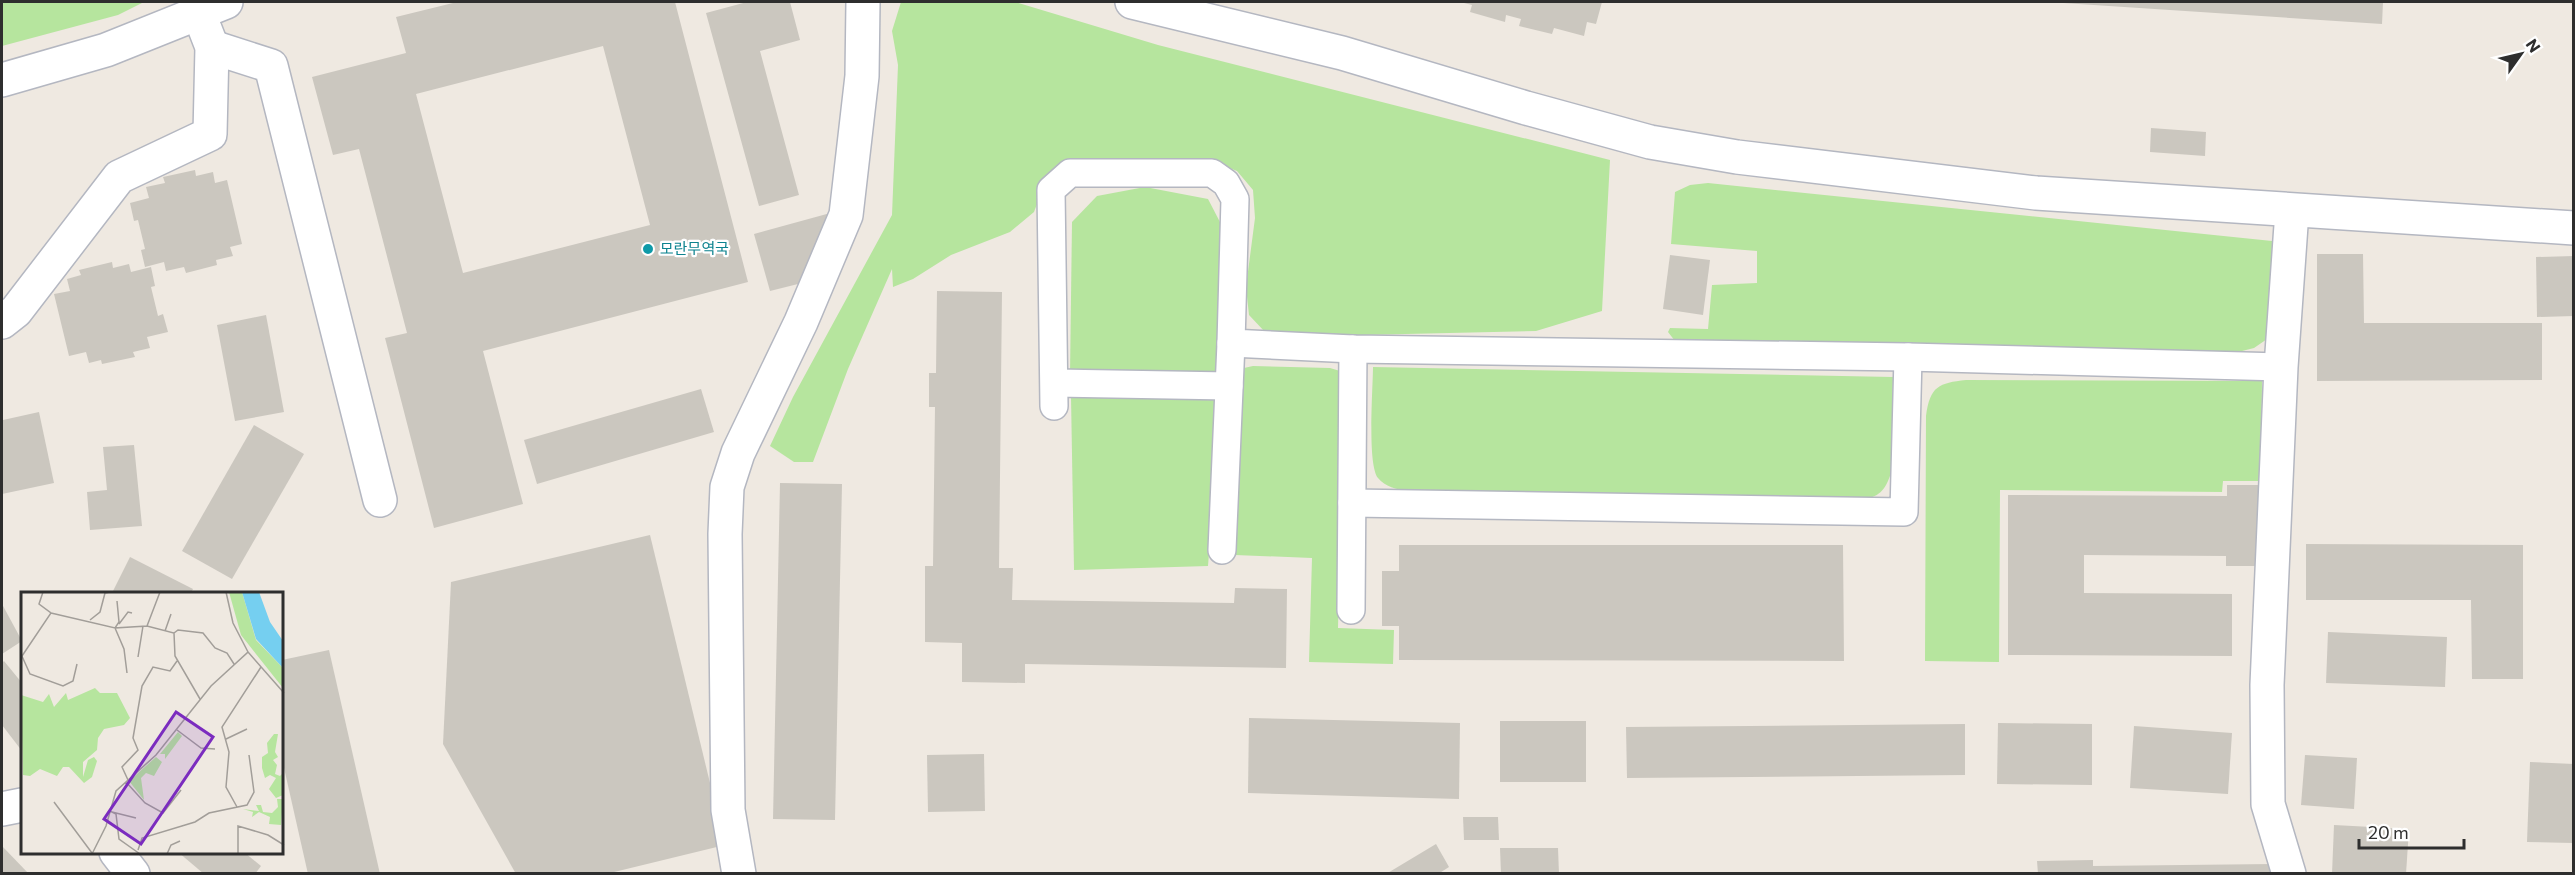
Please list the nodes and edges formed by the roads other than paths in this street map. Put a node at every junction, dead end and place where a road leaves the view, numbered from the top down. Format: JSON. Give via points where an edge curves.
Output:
{"nodes":[{"id":1,"x":863,"y":2,"type":"edge"},
{"id":2,"x":1132,"y":2,"type":"edge"},
{"id":3,"x":212,"y":8,"type":"edge"},
{"id":4,"x":212,"y":47,"type":"junction"},
{"id":5,"x":2,"y":80,"type":"edge"},
{"id":6,"x":2292,"y":212,"type":"junction"},
{"id":7,"x":2574,"y":228,"type":"edge"},
{"id":8,"x":2,"y":322,"type":"edge"},
{"id":9,"x":1231,"y":343,"type":"junction"},
{"id":10,"x":1353,"y":349,"type":"junction"},
{"id":11,"x":1908,"y":357,"type":"junction"},
{"id":12,"x":2281,"y":367,"type":"junction"},
{"id":13,"x":1229,"y":386,"type":"junction"},
{"id":14,"x":380,"y":500,"type":"dead end"},
{"id":15,"x":1352,"y":502,"type":"junction"},
{"id":16,"x":1221,"y":549,"type":"dead end"},
{"id":17,"x":1351,"y":610,"type":"dead end"},
{"id":18,"x":21,"y":805,"type":"edge"},
{"id":19,"x":2,"y":809,"type":"edge"},
{"id":20,"x":118,"y":854,"type":"edge"},
{"id":21,"x":133,"y":873,"type":"edge"},
{"id":22,"x":739,"y":873,"type":"edge"},
{"id":23,"x":2289,"y":873,"type":"edge"}],
"edges":[{"from":1,"to":22,"type":"street","via":[[862,76],[846,215],[801,322],[738,453],[727,487],[728,810]]},
{"from":2,"to":6,"type":"street","via":[[1342,53],[1650,142],[1737,157],[2036,194]]},
{"from":3,"to":4,"type":"street"},
{"from":3,"to":5,"type":"street","via":[[106,50]]},
{"from":4,"to":8,"type":"street","via":[[210,134],[119,177],[16,311]]},
{"from":4,"to":14,"type":"street","via":[[271,66]]},
{"from":6,"to":7,"type":"street"},
{"from":6,"to":12,"type":"street"},
{"from":9,"to":10,"type":"street"},
{"from":9,"to":13,"type":"street"},
{"from":9,"to":13,"type":"street","via":[[1235,199],[1226,183],[1212,173],[1070,172],[1051,190],[1054,395]]},
{"from":10,"to":11,"type":"street"},
{"from":10,"to":15,"type":"street"},
{"from":11,"to":12,"type":"street"},
{"from":11,"to":15,"type":"street","via":[[1904,512]]},
{"from":12,"to":23,"type":"street","via":[[2267,685],[2268,804]]},
{"from":13,"to":16,"type":"street"},
{"from":15,"to":17,"type":"street"},
{"from":18,"to":19,"type":"street"},
{"from":20,"to":21,"type":"street"}]}
